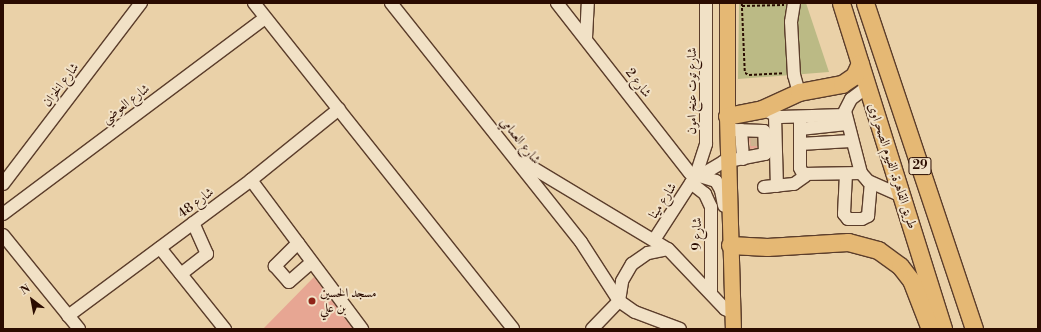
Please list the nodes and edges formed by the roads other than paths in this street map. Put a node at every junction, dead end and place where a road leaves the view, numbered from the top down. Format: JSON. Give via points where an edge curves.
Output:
{"nodes":[{"id":1,"x":141,"y":3,"type":"edge"},
{"id":2,"x":254,"y":3,"type":"edge"},
{"id":3,"x":391,"y":3,"type":"edge"},
{"id":4,"x":557,"y":3,"type":"edge"},
{"id":5,"x":588,"y":3,"type":"edge"},
{"id":6,"x":706,"y":3,"type":"edge"},
{"id":7,"x":727,"y":3,"type":"edge"},
{"id":8,"x":841,"y":3,"type":"edge"},
{"id":9,"x":865,"y":3,"type":"edge"},
{"id":10,"x":794,"y":4,"type":"edge"},
{"id":11,"x":266,"y":18,"type":"junction"},
{"id":12,"x":586,"y":38,"type":"junction"},
{"id":13,"x":860,"y":63,"type":"junction"},
{"id":14,"x":867,"y":87,"type":"junction"},
{"id":15,"x":799,"y":92,"type":"junction"},
{"id":16,"x":339,"y":109,"type":"junction"},
{"id":17,"x":769,"y":112,"type":"junction"},
{"id":18,"x":846,"y":120,"type":"junction"},
{"id":19,"x":800,"y":123,"type":"junction"},
{"id":20,"x":743,"y":129,"type":"junction"},
{"id":21,"x":851,"y":141,"type":"junction"},
{"id":22,"x":800,"y":144,"type":"junction"},
{"id":23,"x":751,"y":156,"type":"junction"},
{"id":24,"x":516,"y":158,"type":"junction"},
{"id":25,"x":728,"y":160,"type":"junction"},
{"id":26,"x":861,"y":173,"type":"junction"},
{"id":27,"x":846,"y":174,"type":"junction"},
{"id":28,"x":805,"y":176,"type":"junction"},
{"id":29,"x":695,"y":179,"type":"junction"},
{"id":30,"x":251,"y":180,"type":"junction"},
{"id":31,"x":871,"y":183,"type":"junction"},
{"id":32,"x":3,"y":184,"type":"edge"},
{"id":33,"x":777,"y":186,"type":"junction"},
{"id":34,"x":764,"y":187,"type":"dead end"},
{"id":35,"x":902,"y":196,"type":"junction"},
{"id":36,"x":3,"y":214,"type":"edge"},
{"id":37,"x":729,"y":215,"type":"junction"},
{"id":38,"x":193,"y":223,"type":"junction"},
{"id":39,"x":3,"y":236,"type":"edge"},
{"id":40,"x":654,"y":240,"type":"junction"},
{"id":41,"x":298,"y":243,"type":"junction"},
{"id":42,"x":730,"y":245,"type":"junction"},
{"id":43,"x":160,"y":248,"type":"junction"},
{"id":44,"x":668,"y":249,"type":"junction"},
{"id":45,"x":312,"y":262,"type":"junction"},
{"id":46,"x":181,"y":274,"type":"junction"},
{"id":47,"x":711,"y":293,"type":"junction"},
{"id":48,"x":619,"y":301,"type":"junction"},
{"id":49,"x":733,"y":313,"type":"junction"},
{"id":50,"x":68,"y":316,"type":"junction"},
{"id":51,"x":79,"y":329,"type":"edge"},
{"id":52,"x":225,"y":329,"type":"edge"},
{"id":53,"x":362,"y":329,"type":"edge"},
{"id":54,"x":513,"y":329,"type":"edge"},
{"id":55,"x":592,"y":329,"type":"edge"},
{"id":56,"x":680,"y":329,"type":"edge"},
{"id":57,"x":733,"y":329,"type":"edge"},
{"id":58,"x":930,"y":329,"type":"edge"},
{"id":59,"x":943,"y":329,"type":"edge"},
{"id":60,"x":974,"y":329,"type":"edge"}],
"edges":[{"from":1,"to":32,"type":"street","name":"شارع الخزان"},
{"from":2,"to":11,"type":"street"},
{"from":3,"to":24,"type":"street","name":"شارع العمامي"},
{"from":4,"to":12,"type":"street","name":"شارع 2"},
{"from":5,"to":12,"type":"street"},
{"from":6,"to":29,"type":"street","name":"شارع توت عنخ امون","via":[[707,128],[702,160]]},
{"from":7,"to":20,"type":"main road"},
{"from":8,"to":13,"type":"highway","name":"طريق القاهرة, الفيوم الصحراوى","number":"29"},
{"from":9,"to":60,"type":"highway","name":"طريق القاهرة, الفيوم الصحراوى","number":"29"},
{"from":10,"to":15,"type":"street","via":[[791,19],[794,73]]},
{"from":11,"to":16,"type":"street"},
{"from":11,"to":36,"type":"street","name":"شارع العوضي"},
{"from":12,"to":29,"type":"street","name":"شارع 2"},
{"from":13,"to":14,"type":"highway","name":"طريق القاهرة, الفيوم الصحراوى","number":"29"},
{"from":13,"to":15,"type":"highway","via":[[854,76],[846,82]]},
{"from":14,"to":18,"type":"street","via":[[851,98]]},
{"from":14,"to":35,"type":"highway","name":"طريق القاهرة, الفيوم الصحراوى","number":"29"},
{"from":15,"to":17,"type":"highway"},
{"from":16,"to":30,"type":"street","name":"شارع 48"},
{"from":16,"to":54,"type":"street"},
{"from":17,"to":19,"type":"street"},
{"from":17,"to":20,"type":"highway"},
{"from":17,"to":33,"type":"street"},
{"from":18,"to":19,"type":"street"},
{"from":18,"to":21,"type":"street"},
{"from":19,"to":22,"type":"street"},
{"from":20,"to":23,"type":"street"},
{"from":20,"to":23,"type":"street","via":[[764,131],[766,136],[766,152]]},
{"from":20,"to":25,"type":"main road"},
{"from":21,"to":22,"type":"street"},
{"from":21,"to":26,"type":"street"},
{"from":22,"to":28,"type":"street","via":[[800,168]]},
{"from":23,"to":25,"type":"street"},
{"from":24,"to":40,"type":"street"},
{"from":24,"to":48,"type":"street","name":"شارع العمامي","via":[[581,242]]},
{"from":25,"to":29,"type":"street"},
{"from":25,"to":37,"type":"main road"},
{"from":26,"to":27,"type":"street"},
{"from":26,"to":31,"type":"street"},
{"from":27,"to":28,"type":"street"},
{"from":27,"to":31,"type":"street","via":[[844,214],[848,219],[862,219],[868,216]]},
{"from":28,"to":33,"type":"street","via":[[798,183]]},
{"from":29,"to":37,"type":"street","via":[[716,181]]},
{"from":29,"to":40,"type":"street","name":"شارع مينا"},
{"from":29,"to":47,"type":"street","name":"شارع 9","via":[[711,207]]},
{"from":30,"to":38,"type":"street","name":"شارع 48"},
{"from":30,"to":41,"type":"street"},
{"from":31,"to":35,"type":"street"},
{"from":33,"to":34,"type":"street"},
{"from":35,"to":59,"type":"highway","name":"طريق القاهرة, الفيوم الصحراوى","number":"29"},
{"from":37,"to":42,"type":"main road"},
{"from":38,"to":43,"type":"street","name":"شارع 48"},
{"from":38,"to":46,"type":"street","via":[[208,254]]},
{"from":39,"to":50,"type":"street"},
{"from":40,"to":44,"type":"street"},
{"from":41,"to":45,"type":"street"},
{"from":41,"to":45,"type":"street","via":[[275,266],[289,282]]},
{"from":42,"to":49,"type":"main road"},
{"from":42,"to":58,"type":"highway","via":[[767,247],[848,242],[878,250],[900,266],[911,280]]},
{"from":43,"to":46,"type":"street"},
{"from":43,"to":50,"type":"street","name":"شارع 48"},
{"from":44,"to":47,"type":"street"},
{"from":44,"to":48,"type":"street","via":[[648,253],[632,264],[622,281]]},
{"from":45,"to":53,"type":"street"},
{"from":46,"to":52,"type":"street"},
{"from":47,"to":49,"type":"street","via":[[725,309]]},
{"from":48,"to":55,"type":"street"},
{"from":48,"to":56,"type":"street","via":[[639,314]]},
{"from":49,"to":57,"type":"main road"},
{"from":50,"to":51,"type":"street"}]}
